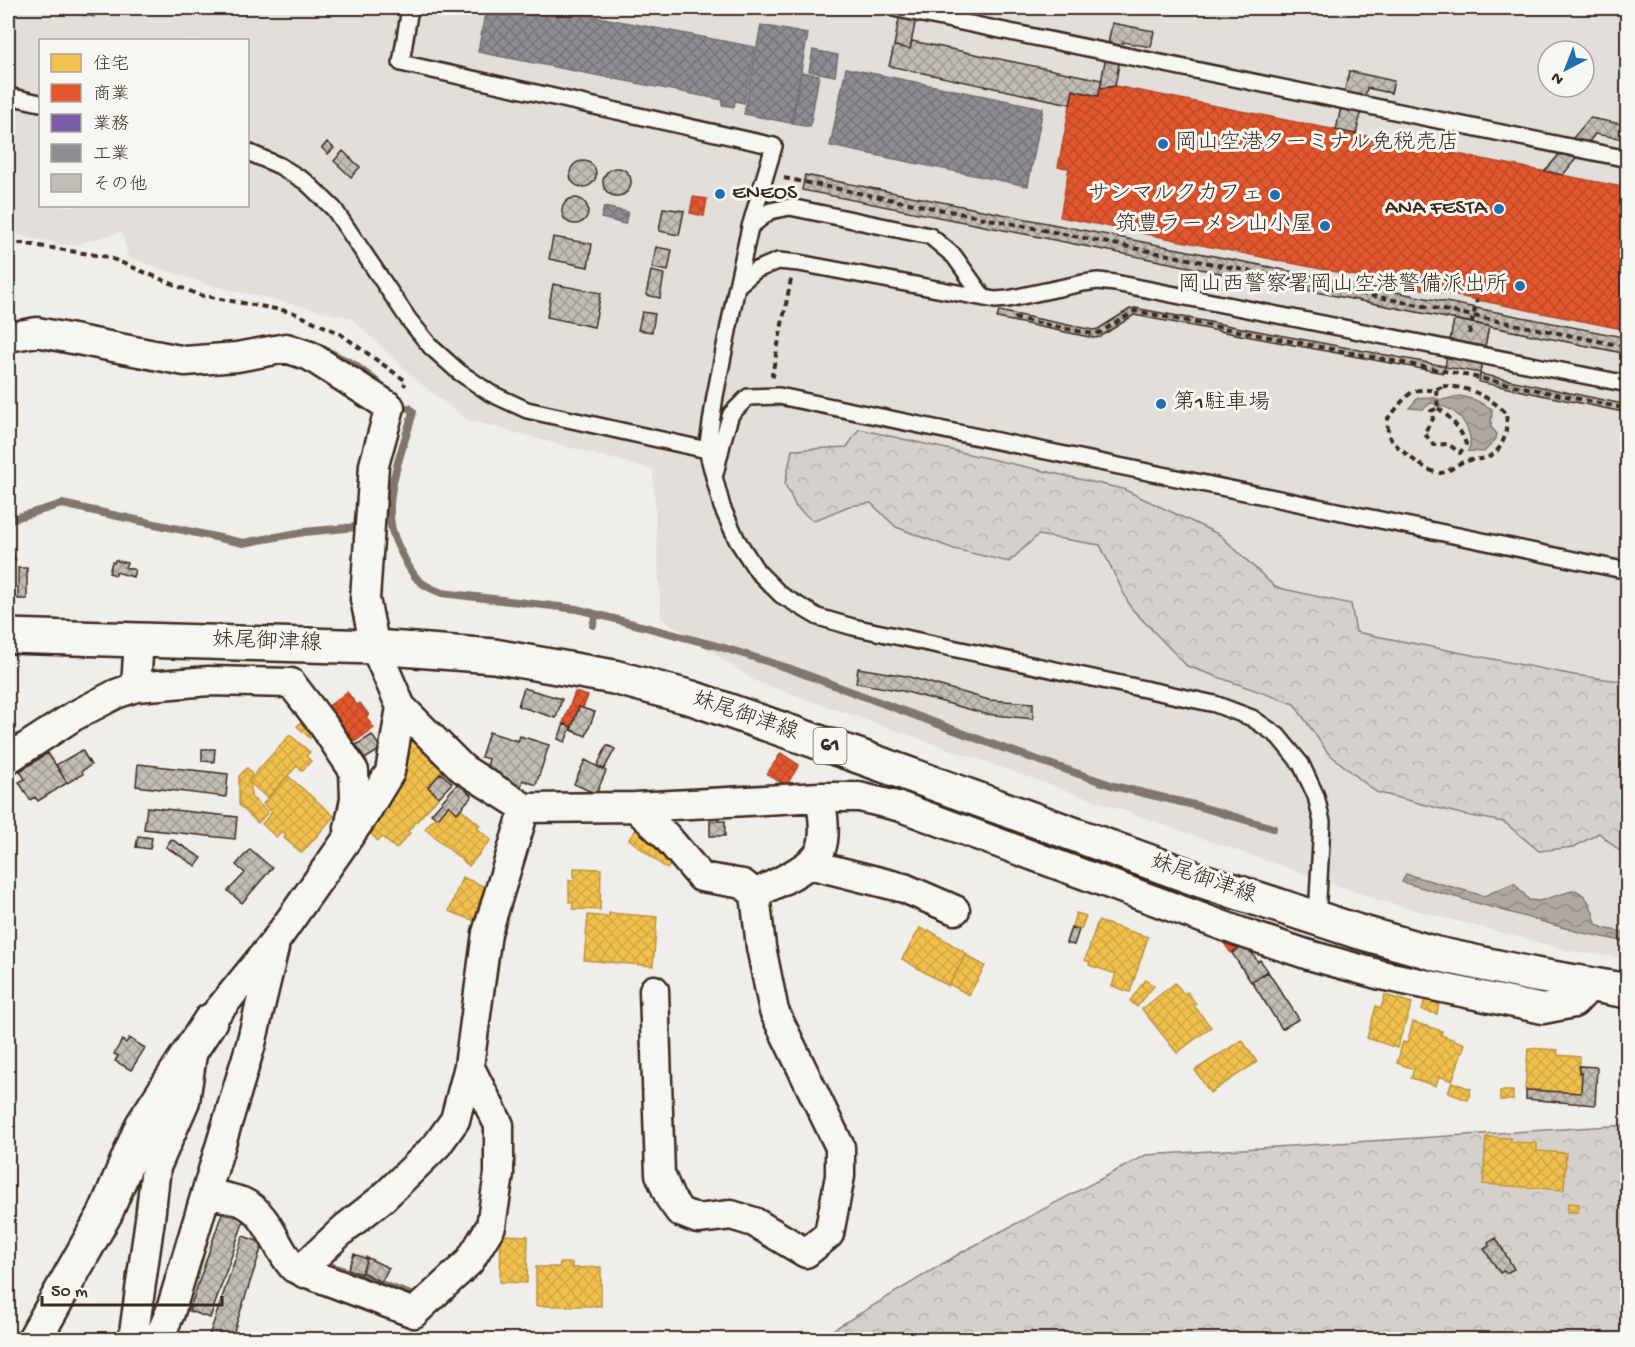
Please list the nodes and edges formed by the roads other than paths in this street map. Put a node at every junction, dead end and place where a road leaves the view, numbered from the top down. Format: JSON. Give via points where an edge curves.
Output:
{"nodes":[{"id":1,"x":410,"y":8,"type":"edge"},
{"id":2,"x":893,"y":8,"type":"edge"},
{"id":3,"x":8,"y":96,"type":"edge"},
{"id":4,"x":39,"y":103,"type":"edge"},
{"id":5,"x":249,"y":152,"type":"edge"},
{"id":6,"x":1628,"y":159,"type":"edge"},
{"id":7,"x":750,"y":227,"type":"junction"},
{"id":8,"x":737,"y":286,"type":"junction"},
{"id":9,"x":984,"y":298,"type":"junction"},
{"id":10,"x":8,"y":337,"type":"edge"},
{"id":11,"x":1628,"y":384,"type":"edge"},
{"id":12,"x":707,"y":450,"type":"junction"},
{"id":13,"x":714,"y":477,"type":"junction"},
{"id":14,"x":1628,"y":571,"type":"edge"},
{"id":15,"x":8,"y":636,"type":"edge"},
{"id":16,"x":139,"y":639,"type":"junction"},
{"id":17,"x":375,"y":646,"type":"junction"},
{"id":18,"x":136,"y":687,"type":"junction"},
{"id":19,"x":401,"y":707,"type":"junction"},
{"id":20,"x":8,"y":759,"type":"edge"},
{"id":21,"x":820,"y":797,"type":"junction"},
{"id":22,"x":635,"y":807,"type":"junction"},
{"id":23,"x":525,"y":808,"type":"junction"},
{"id":24,"x":346,"y":840,"type":"junction"},
{"id":25,"x":809,"y":864,"type":"junction"},
{"id":26,"x":755,"y":894,"type":"junction"},
{"id":27,"x":955,"y":910,"type":"dead end"},
{"id":28,"x":1317,"y":918,"type":"junction"},
{"id":29,"x":276,"y":940,"type":"junction"},
{"id":30,"x":1309,"y":955,"type":"junction"},
{"id":31,"x":1591,"y":985,"type":"junction"},
{"id":32,"x":654,"y":990,"type":"dead end"},
{"id":33,"x":1628,"y":992,"type":"edge"},
{"id":34,"x":202,"y":1033,"type":"junction"},
{"id":35,"x":469,"y":1066,"type":"junction"},
{"id":36,"x":206,"y":1193,"type":"junction"},
{"id":37,"x":304,"y":1273,"type":"junction"},
{"id":38,"x":34,"y":1340,"type":"edge"},
{"id":39,"x":133,"y":1340,"type":"edge"},
{"id":40,"x":158,"y":1340,"type":"edge"}],
"edges":[{"from":1,"to":7,"type":"lane","via":[[401,63],[774,146]]},
{"from":2,"to":6,"type":"lane"},
{"from":3,"to":4,"type":"lane"},
{"from":5,"to":12,"type":"lane","via":[[306,183],[334,209],[431,347],[490,393],[527,410]]},
{"from":7,"to":8,"type":"lane"},
{"from":7,"to":9,"type":"lane","via":[[770,211],[790,207],[930,236],[954,255]]},
{"from":8,"to":9,"type":"lane","via":[[756,270],[778,261]]},
{"from":8,"to":12,"type":"lane"},
{"from":9,"to":11,"type":"lane","via":[[1008,299],[1098,281]]},
{"from":10,"to":17,"type":"street","via":[[37,332],[185,361],[285,348],[310,356],[390,407],[374,465],[365,599]]},
{"from":12,"to":13,"type":"lane"},
{"from":13,"to":14,"type":"lane","via":[[731,414],[748,397],[779,396]]},
{"from":13,"to":28,"type":"lane","via":[[726,516],[757,571],[781,595],[818,617],[1215,704],[1252,718],[1278,736],[1301,764],[1316,796],[1322,822]]},
{"from":15,"to":16,"type":"main road","name":"妹尾御津線","number":"61"},
{"from":16,"to":17,"type":"main road","name":"妹尾御津線","number":"61"},
{"from":16,"to":18,"type":"street"},
{"from":17,"to":19,"type":"street"},
{"from":17,"to":28,"type":"main road","name":"妹尾御津線","number":"61","via":[[494,656],[614,677],[692,698],[1200,880]]},
{"from":18,"to":20,"type":"street","via":[[74,716]]},
{"from":18,"to":24,"type":"street","via":[[209,681],[291,683],[354,771],[356,799]]},
{"from":19,"to":23,"type":"street","via":[[463,769]]},
{"from":19,"to":24,"type":"street","via":[[390,772]]},
{"from":21,"to":22,"type":"street"},
{"from":21,"to":25,"type":"street","via":[[824,817],[821,850]]},
{"from":21,"to":30,"type":"street","via":[[859,797],[901,807]]},
{"from":22,"to":23,"type":"street"},
{"from":22,"to":26,"type":"street","via":[[701,877],[743,884]]},
{"from":23,"to":35,"type":"street","via":[[487,933]]},
{"from":24,"to":29,"type":"street"},
{"from":25,"to":26,"type":"street"},
{"from":25,"to":27,"type":"street","via":[[904,888]]},
{"from":26,"to":32,"type":"street","via":[[774,1011],[840,1147],[840,1176],[829,1234],[806,1253],[754,1222],[731,1215],[698,1219],[680,1212],[670,1198],[660,1174]]},
{"from":28,"to":30,"type":"street"},
{"from":28,"to":31,"type":"main road","name":"妹尾御津線","number":"61","via":[[1437,954]]},
{"from":29,"to":34,"type":"street"},
{"from":29,"to":36,"type":"street","via":[[251,1044]]},
{"from":30,"to":31,"type":"street","via":[[1381,975],[1544,1009],[1575,1003]]},
{"from":31,"to":33,"type":"main road","name":"妹尾御津線","number":"61"},
{"from":34,"to":38,"type":"main road","via":[[143,1124],[105,1214]]},
{"from":34,"to":39,"type":"street","via":[[185,1101],[156,1167]]},
{"from":35,"to":37,"type":"street","via":[[455,1120],[437,1145],[310,1261]]},
{"from":35,"to":37,"type":"street","via":[[499,1125],[499,1174],[491,1226],[469,1262],[414,1314]]},
{"from":36,"to":37,"type":"street","via":[[243,1202],[256,1210],[284,1257]]},
{"from":36,"to":40,"type":"street","via":[[170,1313]]}]}
